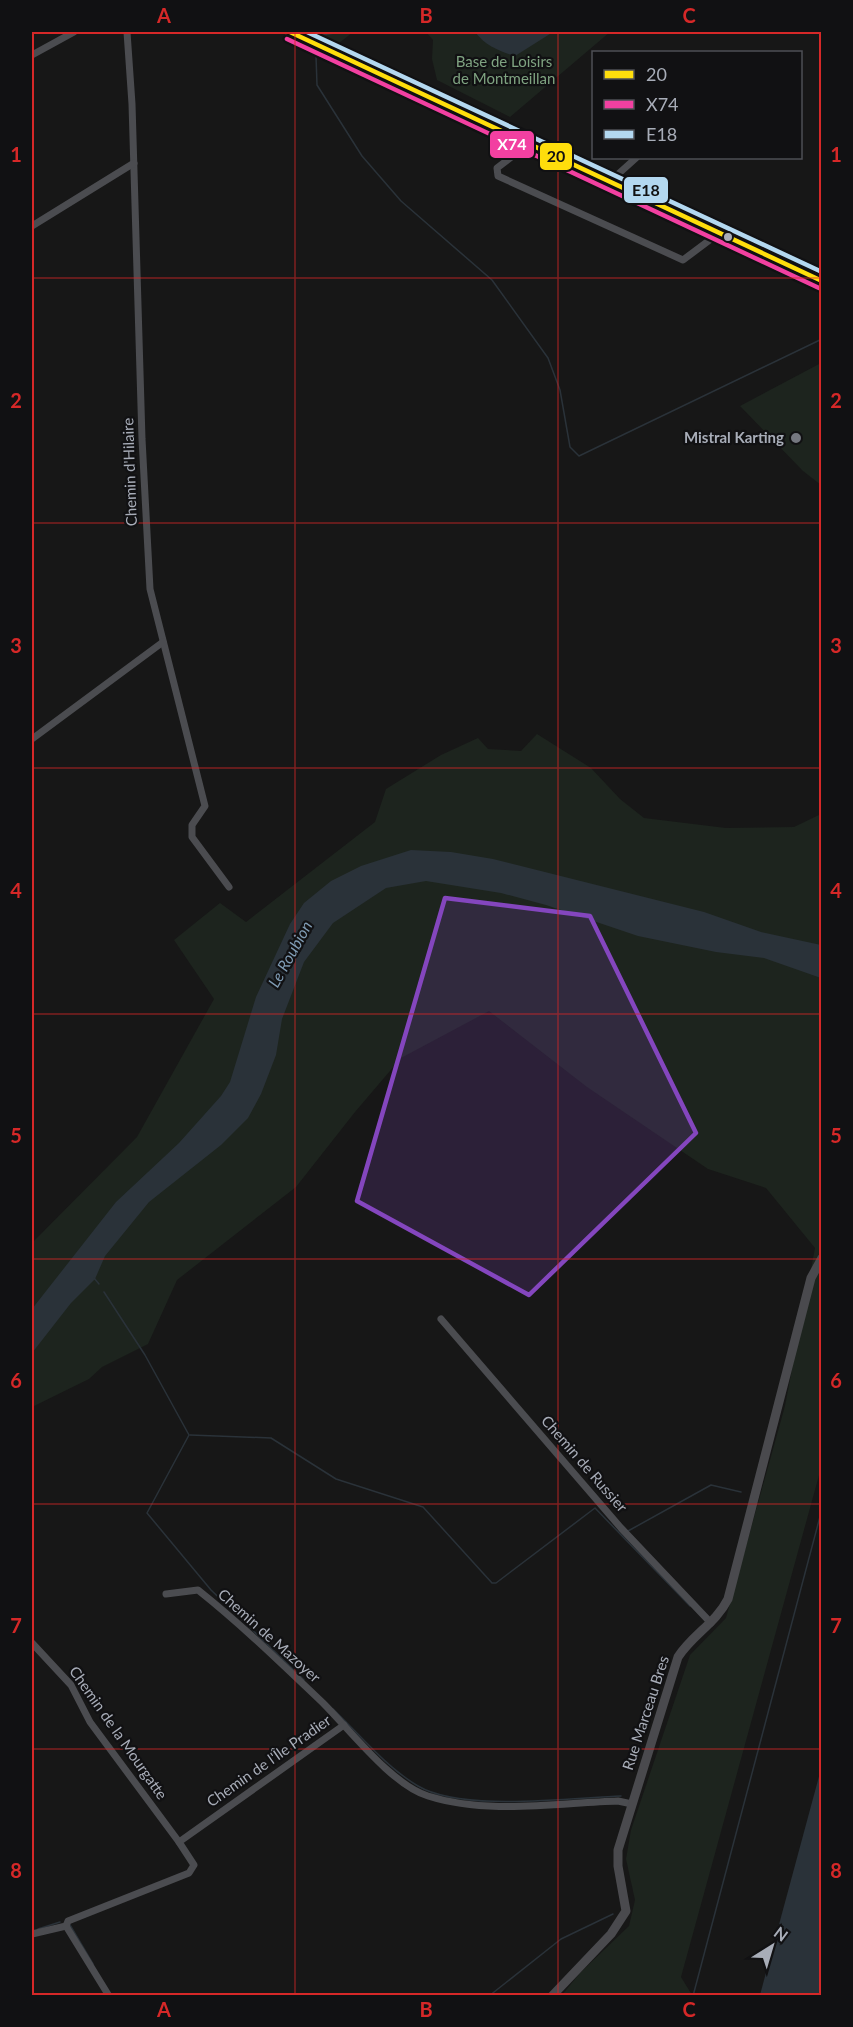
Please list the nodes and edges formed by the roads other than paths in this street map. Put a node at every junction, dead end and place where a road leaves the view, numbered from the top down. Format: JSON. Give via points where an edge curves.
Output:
{"nodes":[{"id":1,"x":74,"y":32,"type":"edge"},
{"id":2,"x":127,"y":32,"type":"edge"},
{"id":3,"x":290,"y":32,"type":"edge"},
{"id":4,"x":32,"y":55,"type":"edge"},
{"id":5,"x":520,"y":140,"type":"junction"},
{"id":6,"x":635,"y":159,"type":"edge"},
{"id":7,"x":134,"y":163,"type":"junction"},
{"id":8,"x":613,"y":183,"type":"junction"},
{"id":9,"x":32,"y":226,"type":"edge"},
{"id":10,"x":719,"y":232,"type":"junction"},
{"id":11,"x":822,"y":280,"type":"edge"},
{"id":12,"x":163,"y":642,"type":"junction"},
{"id":13,"x":32,"y":739,"type":"edge"},
{"id":14,"x":229,"y":887,"type":"dead end"},
{"id":15,"x":822,"y":1258,"type":"edge"},
{"id":16,"x":441,"y":1319,"type":"dead end"},
{"id":17,"x":166,"y":1594,"type":"dead end"},
{"id":18,"x":711,"y":1623,"type":"junction"},
{"id":19,"x":32,"y":1643,"type":"edge"},
{"id":20,"x":344,"y":1725,"type":"junction"},
{"id":21,"x":632,"y":1804,"type":"junction"},
{"id":22,"x":178,"y":1842,"type":"junction"},
{"id":23,"x":67,"y":1924,"type":"junction"},
{"id":24,"x":32,"y":1934,"type":"edge"},
{"id":25,"x":109,"y":1995,"type":"edge"},
{"id":26,"x":552,"y":1995,"type":"edge"}],
"edges":[{"from":1,"to":4,"type":"street"},
{"from":2,"to":7,"type":"street","name":"Chemin d'Hilaire"},
{"from":3,"to":5,"type":"main road"},
{"from":5,"to":8,"type":"main road"},
{"from":5,"to":10,"type":"street","via":[[514,155],[497,168],[498,176],[683,260]]},
{"from":6,"to":8,"type":"street"},
{"from":7,"to":9,"type":"street"},
{"from":7,"to":12,"type":"street","name":"Chemin d'Hilaire","via":[[147,541],[150,589]]},
{"from":8,"to":10,"type":"main road"},
{"from":10,"to":11,"type":"main road"},
{"from":12,"to":13,"type":"street"},
{"from":12,"to":14,"type":"street","name":"Chemin d'Hilaire","via":[[205,806],[192,825],[192,837]]},
{"from":15,"to":18,"type":"street","name":"Rue Marceau Bres","via":[[811,1278],[728,1599]]},
{"from":16,"to":18,"type":"street","name":"Chemin de Russier","via":[[621,1528]]},
{"from":17,"to":20,"type":"street","name":"Chemin de Mazoyer","via":[[198,1590]]},
{"from":18,"to":21,"type":"street","name":"Rue Marceau Bres","via":[[678,1657]]},
{"from":19,"to":22,"type":"street","name":"Chemin de la Mourgatte","via":[[71,1685],[90,1722]]},
{"from":20,"to":21,"type":"street","name":"Chemin de l'Île Pradier","via":[[389,1771],[425,1796],[504,1805],[618,1801]]},
{"from":20,"to":22,"type":"street","name":"Chemin de l'Île Pradier"},
{"from":21,"to":26,"type":"street","name":"Rue Marceau Bres","via":[[618,1850],[626,1911],[611,1934]]},
{"from":22,"to":23,"type":"street","via":[[193,1860],[189,1873]]},
{"from":23,"to":24,"type":"street"},
{"from":23,"to":25,"type":"street"}]}
